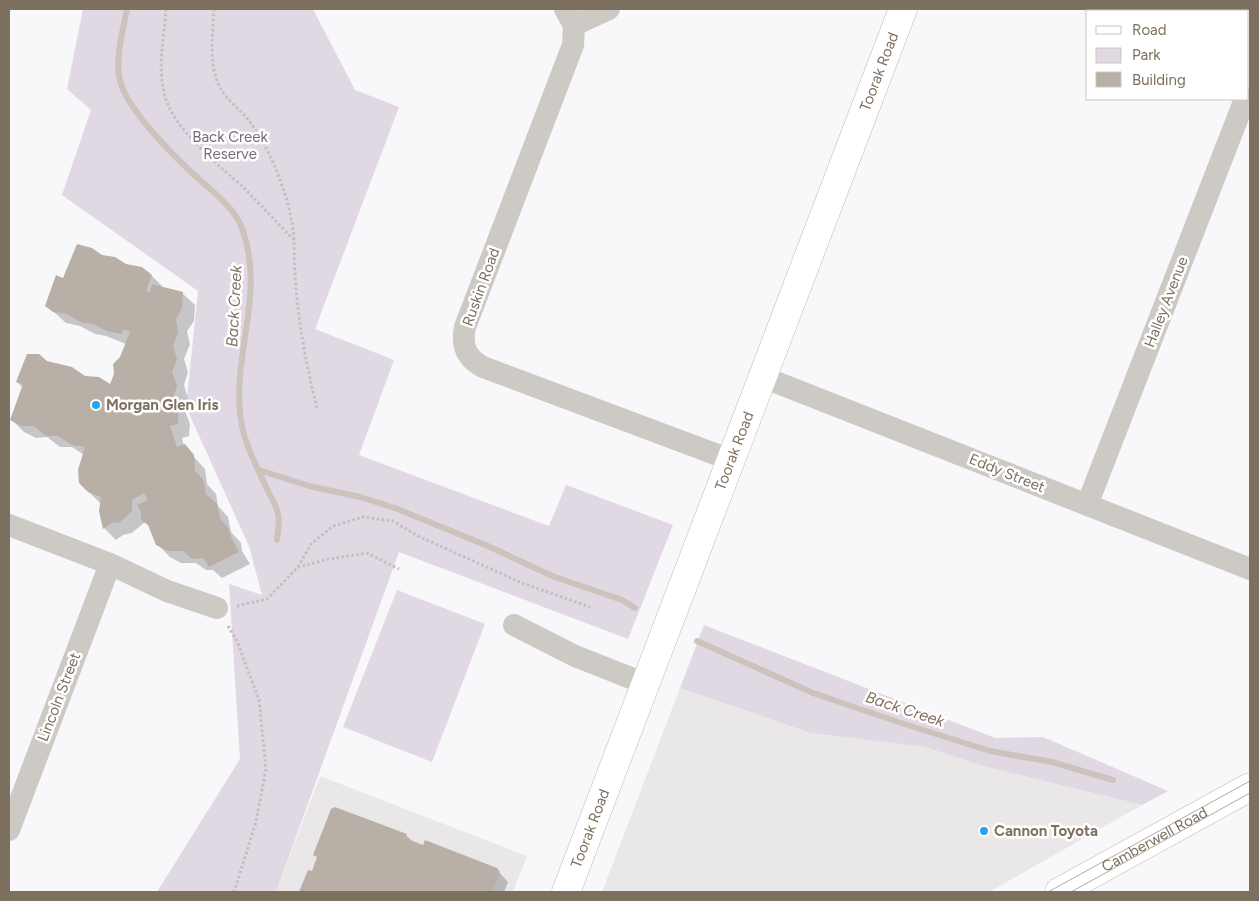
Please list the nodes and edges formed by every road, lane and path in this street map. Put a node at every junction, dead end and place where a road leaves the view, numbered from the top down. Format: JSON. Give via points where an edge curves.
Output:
{"nodes":[{"id":1,"x":166,"y":9,"type":"edge"},
{"id":2,"x":214,"y":9,"type":"edge"},
{"id":3,"x":609,"y":9,"type":"edge"},
{"id":4,"x":903,"y":9,"type":"edge"},
{"id":5,"x":569,"y":17,"type":"edge"},
{"id":6,"x":1245,"y":100,"type":"edge"},
{"id":7,"x":294,"y":240,"type":"junction"},
{"id":8,"x":763,"y":376,"type":"junction"},
{"id":9,"x":318,"y":408,"type":"dead end"},
{"id":10,"x":731,"y":460,"type":"junction"},
{"id":11,"x":1087,"y":505,"type":"junction"},
{"id":12,"x":9,"y":524,"type":"edge"},
{"id":13,"x":110,"y":564,"type":"junction"},
{"id":14,"x":298,"y":567,"type":"junction"},
{"id":15,"x":399,"y":569,"type":"dead end"},
{"id":16,"x":1250,"y":569,"type":"edge"},
{"id":17,"x":590,"y":606,"type":"dead end"},
{"id":18,"x":217,"y":608,"type":"junction"},
{"id":19,"x":514,"y":624,"type":"dead end"},
{"id":20,"x":646,"y":684,"type":"junction"},
{"id":21,"x":1250,"y":787,"type":"edge"},
{"id":22,"x":9,"y":830,"type":"edge"},
{"id":23,"x":234,"y":892,"type":"edge"},
{"id":24,"x":566,"y":892,"type":"edge"},
{"id":25,"x":1059,"y":892,"type":"edge"}],
"edges":[{"from":1,"to":7,"type":"path","via":[[162,83],[165,99],[173,114],[198,146]]},
{"from":2,"to":7,"type":"path","via":[[214,71],[218,83],[229,100],[248,118],[260,138],[285,192],[293,219]]},
{"from":3,"to":5,"type":"street"},
{"from":4,"to":8,"type":"main road","name":"Toorak Road"},
{"from":5,"to":10,"type":"street","name":"Ruskin Road","via":[[572,45],[465,327],[466,354],[483,367]]},
{"from":6,"to":11,"type":"street","name":"Halley Avenue"},
{"from":7,"to":9,"type":"path","via":[[297,313]]},
{"from":8,"to":10,"type":"main road","name":"Toorak Road"},
{"from":8,"to":11,"type":"street","name":"Eddy Street"},
{"from":10,"to":20,"type":"main road","name":"Toorak Road"},
{"from":11,"to":16,"type":"street","name":"Eddy Street"},
{"from":12,"to":13,"type":"street"},
{"from":13,"to":18,"type":"street","via":[[167,591]]},
{"from":13,"to":22,"type":"street","name":"Lincoln Street"},
{"from":14,"to":15,"type":"path","via":[[367,553]]},
{"from":14,"to":17,"type":"path","via":[[311,544],[333,526],[363,517],[393,521],[418,536],[522,583]]},
{"from":14,"to":18,"type":"path","via":[[267,599]]},
{"from":18,"to":23,"type":"path","via":[[237,641],[259,700],[266,769],[256,822]]},
{"from":19,"to":20,"type":"street","via":[[575,656]]},
{"from":20,"to":24,"type":"main road","name":"Toorak Road"},
{"from":21,"to":25,"type":"main road","name":"Camberwell Road"}]}
